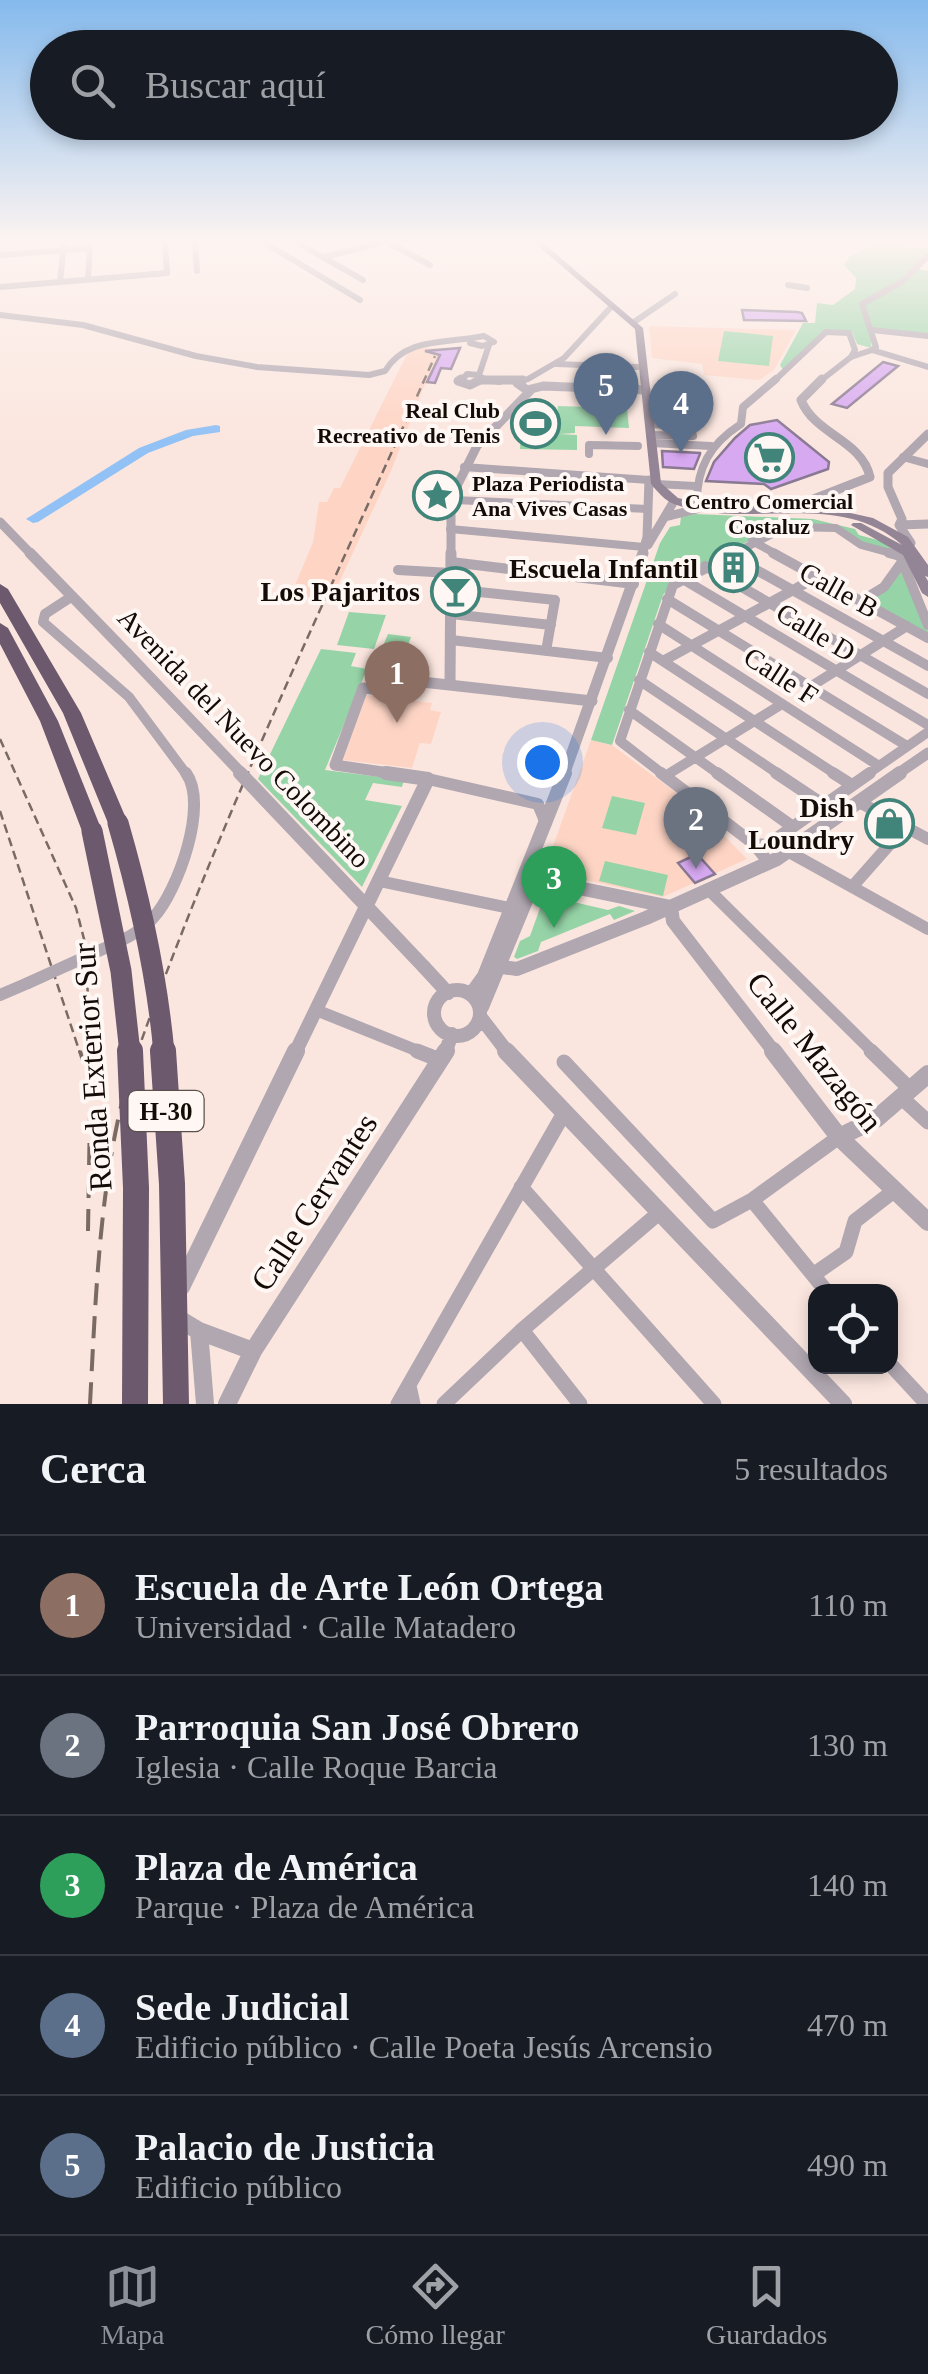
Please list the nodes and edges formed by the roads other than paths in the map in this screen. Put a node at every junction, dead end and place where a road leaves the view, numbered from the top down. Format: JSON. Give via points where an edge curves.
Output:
{"nodes":[{"id":1,"x":610,"y":309,"type":"edge"},
{"id":2,"x":616,"y":309,"type":"edge"},
{"id":3,"x":653,"y":309,"type":"edge"},
{"id":4,"x":864,"y":309,"type":"edge"},
{"id":5,"x":644,"y":314,"type":"junction"},
{"id":6,"x":0,"y":315,"type":"edge"},
{"id":7,"x":625,"y":315,"type":"junction"},
{"id":8,"x":634,"y":322,"type":"junction"},
{"id":9,"x":874,"y":333,"type":"junction"},
{"id":10,"x":928,"y":336,"type":"edge"},
{"id":11,"x":854,"y":344,"type":"junction"},
{"id":12,"x":872,"y":350,"type":"junction"},
{"id":13,"x":889,"y":355,"type":"junction"},
{"id":14,"x":851,"y":358,"type":"junction"},
{"id":15,"x":556,"y":364,"type":"junction"},
{"id":16,"x":926,"y":364,"type":"edge"},
{"id":17,"x":638,"y":367,"type":"junction"},
{"id":18,"x":542,"y":381,"type":"junction"},
{"id":19,"x":516,"y":383,"type":"junction"},
{"id":20,"x":531,"y":390,"type":"junction"},
{"id":21,"x":643,"y":390,"type":"junction"},
{"id":22,"x":650,"y":434,"type":"junction"},
{"id":23,"x":928,"y":434,"type":"edge"},
{"id":24,"x":638,"y":446,"type":"dead end"},
{"id":25,"x":711,"y":446,"type":"junction"},
{"id":26,"x":589,"y":449,"type":"dead end"},
{"id":27,"x":903,"y":456,"type":"junction"},
{"id":28,"x":866,"y":461,"type":"junction"},
{"id":29,"x":928,"y":464,"type":"edge"},
{"id":30,"x":464,"y":467,"type":"junction"},
{"id":31,"x":892,"y":468,"type":"junction"},
{"id":32,"x":863,"y":481,"type":"junction"},
{"id":33,"x":652,"y":482,"type":"junction"},
{"id":34,"x":696,"y":486,"type":"junction"},
{"id":35,"x":888,"y":488,"type":"junction"},
{"id":36,"x":827,"y":495,"type":"junction"},
{"id":37,"x":451,"y":498,"type":"junction"},
{"id":38,"x":432,"y":499,"type":"dead end"},
{"id":39,"x":672,"y":502,"type":"junction"},
{"id":40,"x":698,"y":507,"type":"junction"},
{"id":41,"x":648,"y":509,"type":"junction"},
{"id":42,"x":788,"y":510,"type":"junction"},
{"id":43,"x":839,"y":516,"type":"junction"},
{"id":44,"x":666,"y":517,"type":"junction"},
{"id":45,"x":0,"y":522,"type":"edge"},
{"id":46,"x":928,"y":524,"type":"edge"},
{"id":47,"x":450,"y":529,"type":"junction"},
{"id":48,"x":897,"y":529,"type":"junction"},
{"id":49,"x":874,"y":532,"type":"junction"},
{"id":50,"x":752,"y":541,"type":"junction"},
{"id":51,"x":912,"y":543,"type":"joint"},
{"id":52,"x":644,"y":546,"type":"junction"},
{"id":53,"x":728,"y":554,"type":"junction"},
{"id":54,"x":902,"y":562,"type":"junction"},
{"id":55,"x":705,"y":566,"type":"junction"},
{"id":56,"x":451,"y":568,"type":"junction"},
{"id":57,"x":398,"y":570,"type":"dead end"},
{"id":58,"x":927,"y":570,"type":"edge"},
{"id":59,"x":817,"y":577,"type":"junction"},
{"id":60,"x":681,"y":578,"type":"junction"},
{"id":61,"x":634,"y":584,"type":"junction"},
{"id":62,"x":451,"y":589,"type":"junction"},
{"id":63,"x":0,"y":590,"type":"edge"},
{"id":64,"x":793,"y":590,"type":"junction"},
{"id":65,"x":928,"y":593,"type":"edge"},
{"id":66,"x":71,"y":597,"type":"junction"},
{"id":67,"x":667,"y":599,"type":"junction"},
{"id":68,"x":862,"y":601,"type":"junction"},
{"id":69,"x":770,"y":603,"type":"junction"},
{"id":70,"x":451,"y":614,"type":"junction"},
{"id":71,"x":745,"y":616,"type":"junction"},
{"id":72,"x":551,"y":624,"type":"junction"},
{"id":73,"x":658,"y":624,"type":"junction"},
{"id":74,"x":928,"y":625,"type":"edge"},
{"id":75,"x":907,"y":626,"type":"junction"},
{"id":76,"x":0,"y":628,"type":"edge"},
{"id":77,"x":718,"y":631,"type":"junction"},
{"id":78,"x":928,"y":638,"type":"edge"},
{"id":79,"x":451,"y":640,"type":"junction"},
{"id":80,"x":884,"y":641,"type":"junction"},
{"id":81,"x":691,"y":646,"type":"junction"},
{"id":82,"x":546,"y":652,"type":"junction"},
{"id":83,"x":649,"y":652,"type":"junction"},
{"id":84,"x":861,"y":655,"type":"junction"},
{"id":85,"x":608,"y":658,"type":"junction"},
{"id":86,"x":663,"y":661,"type":"junction"},
{"id":87,"x":928,"y":666,"type":"edge"},
{"id":88,"x":836,"y":670,"type":"junction"},
{"id":89,"x":639,"y":680,"type":"junction"},
{"id":90,"x":450,"y":684,"type":"junction"},
{"id":91,"x":810,"y":687,"type":"junction"},
{"id":92,"x":400,"y":692,"type":"joint"},
{"id":93,"x":928,"y":694,"type":"edge"},
{"id":94,"x":592,"y":701,"type":"junction"},
{"id":95,"x":782,"y":704,"type":"junction"},
{"id":96,"x":628,"y":710,"type":"junction"},
{"id":97,"x":754,"y":721,"type":"junction"},
{"id":98,"x":928,"y":728,"type":"edge"},
{"id":99,"x":726,"y":739,"type":"junction"},
{"id":100,"x":907,"y":746,"type":"junction"},
{"id":101,"x":928,"y":752,"type":"edge"},
{"id":102,"x":695,"y":758,"type":"junction"},
{"id":103,"x":879,"y":766,"type":"junction"},
{"id":104,"x":670,"y":773,"type":"dead end"},
{"id":105,"x":428,"y":778,"type":"junction"},
{"id":106,"x":852,"y":785,"type":"junction"},
{"id":107,"x":859,"y":802,"type":"junction"},
{"id":108,"x":824,"y":805,"type":"junction"},
{"id":109,"x":546,"y":822,"type":"junction"},
{"id":110,"x":792,"y":827,"type":"junction"},
{"id":111,"x":904,"y":827,"type":"junction"},
{"id":112,"x":928,"y":839,"type":"edge"},
{"id":113,"x":760,"y":845,"type":"junction"},
{"id":114,"x":778,"y":858,"type":"junction"},
{"id":115,"x":532,"y":859,"type":"junction"},
{"id":116,"x":535,"y":879,"type":"junction"},
{"id":117,"x":378,"y":880,"type":"junction"},
{"id":118,"x":852,"y":887,"type":"junction"},
{"id":119,"x":710,"y":890,"type":"junction"},
{"id":120,"x":512,"y":902,"type":"junction"},
{"id":121,"x":633,"y":902,"type":"junction"},
{"id":122,"x":665,"y":906,"type":"junction"},
{"id":123,"x":640,"y":918,"type":"junction"},
{"id":124,"x":925,"y":922,"type":"edge"},
{"id":125,"x":498,"y":938,"type":"junction"},
{"id":126,"x":502,"y":967,"type":"junction"},
{"id":127,"x":448,"y":993,"type":"junction"},
{"id":128,"x":0,"y":995,"type":"edge"},
{"id":129,"x":316,"y":1010,"type":"junction"},
{"id":130,"x":477,"y":1013,"type":"junction"},
{"id":131,"x":452,"y":1034,"type":"junction"},
{"id":132,"x":440,"y":1060,"type":"junction"},
{"id":133,"x":564,"y":1062,"type":"dead end"},
{"id":134,"x":928,"y":1074,"type":"edge"},
{"id":135,"x":907,"y":1095,"type":"junction"},
{"id":136,"x":564,"y":1113,"type":"junction"},
{"id":137,"x":928,"y":1122,"type":"edge"},
{"id":138,"x":839,"y":1137,"type":"junction"},
{"id":139,"x":522,"y":1187,"type":"junction"},
{"id":140,"x":896,"y":1190,"type":"junction"},
{"id":141,"x":752,"y":1200,"type":"junction"},
{"id":142,"x":660,"y":1212,"type":"junction"},
{"id":143,"x":928,"y":1222,"type":"edge"},
{"id":144,"x":594,"y":1266,"type":"junction"},
{"id":145,"x":812,"y":1275,"type":"junction"},
{"id":146,"x":820,"y":1284,"type":"edge"},
{"id":147,"x":522,"y":1330,"type":"junction"},
{"id":148,"x":199,"y":1331,"type":"junction"},
{"id":149,"x":253,"y":1352,"type":"junction"},
{"id":150,"x":898,"y":1372,"type":"edge"},
{"id":151,"x":409,"y":1385,"type":"junction"},
{"id":152,"x":444,"y":1403,"type":"edge"},
{"id":153,"x":135,"y":1404,"type":"edge"},
{"id":154,"x":176,"y":1404,"type":"edge"},
{"id":155,"x":205,"y":1404,"type":"edge"},
{"id":156,"x":228,"y":1404,"type":"edge"},
{"id":157,"x":398,"y":1404,"type":"edge"},
{"id":158,"x":413,"y":1404,"type":"edge"},
{"id":159,"x":580,"y":1404,"type":"edge"},
{"id":160,"x":714,"y":1404,"type":"edge"},
{"id":161,"x":843,"y":1404,"type":"edge"},
{"id":162,"x":928,"y":1404,"type":"edge"}],
"edges":[{"from":1,"to":15,"type":"street"},
{"from":2,"to":7,"type":"main road"},
{"from":3,"to":5,"type":"street"},
{"from":4,"to":9,"type":"street"},
{"from":5,"to":7,"type":"street"},
{"from":5,"to":8,"type":"street"},
{"from":6,"to":19,"type":"street","via":[[83,325],[230,363],[362,374],[385,371],[408,347],[477,343],[477,376]]},
{"from":7,"to":8,"type":"main road"},
{"from":8,"to":17,"type":"main road"},
{"from":8,"to":21,"type":"main road","via":[[641,332]]},
{"from":9,"to":10,"type":"street"},
{"from":9,"to":12,"type":"street"},
{"from":9,"to":13,"type":"street"},
{"from":11,"to":12,"type":"street"},
{"from":11,"to":14,"type":"street"},
{"from":11,"to":25,"type":"street","via":[[849,333],[826,332],[742,407],[741,424]]},
{"from":12,"to":13,"type":"street"},
{"from":12,"to":14,"type":"street"},
{"from":13,"to":16,"type":"street"},
{"from":14,"to":28,"type":"street","via":[[802,400],[808,414]]},
{"from":15,"to":17,"type":"street"},
{"from":15,"to":18,"type":"street"},
{"from":17,"to":21,"type":"main road"},
{"from":18,"to":19,"type":"street"},
{"from":18,"to":20,"type":"street"},
{"from":18,"to":21,"type":"street"},
{"from":19,"to":20,"type":"street"},
{"from":20,"to":30,"type":"street"},
{"from":21,"to":22,"type":"main road"},
{"from":21,"to":33,"type":"main road"},
{"from":22,"to":22,"type":"street","via":[[694,436],[692,426]]},
{"from":22,"to":25,"type":"street"},
{"from":22,"to":33,"type":"main road"},
{"from":23,"to":27,"type":"street"},
{"from":24,"to":26,"type":"street"},
{"from":25,"to":34,"type":"street"},
{"from":27,"to":29,"type":"street"},
{"from":27,"to":31,"type":"street"},
{"from":28,"to":31,"type":"street"},
{"from":28,"to":32,"type":"street","via":[[870,477]]},
{"from":30,"to":33,"type":"street"},
{"from":30,"to":37,"type":"street"},
{"from":31,"to":35,"type":"street"},
{"from":32,"to":35,"type":"street"},
{"from":32,"to":36,"type":"street"},
{"from":33,"to":34,"type":"street"},
{"from":33,"to":39,"type":"main road","via":[[656,496]]},
{"from":33,"to":41,"type":"street"},
{"from":34,"to":40,"type":"street"},
{"from":35,"to":48,"type":"street","via":[[902,519]]},
{"from":36,"to":42,"type":"street"},
{"from":36,"to":43,"type":"street"},
{"from":37,"to":38,"type":"street"},
{"from":37,"to":41,"type":"street"},
{"from":37,"to":47,"type":"street"},
{"from":39,"to":40,"type":"main road"},
{"from":39,"to":44,"type":"street"},
{"from":40,"to":42,"type":"main road"},
{"from":40,"to":43,"type":"main road"},
{"from":40,"to":44,"type":"street"},
{"from":41,"to":52,"type":"street"},
{"from":42,"to":43,"type":"main road"},
{"from":43,"to":48,"type":"main road"},
{"from":43,"to":49,"type":"main road"},
{"from":44,"to":52,"type":"street"},
{"from":45,"to":66,"type":"street","name":"Avenida del Nuevo Colombino"},
{"from":46,"to":48,"type":"street"},
{"from":47,"to":52,"type":"street"},
{"from":47,"to":56,"type":"street"},
{"from":48,"to":49,"type":"street"},
{"from":48,"to":51,"type":"main road"},
{"from":49,"to":65,"type":"main road","via":[[912,558]]},
{"from":50,"to":53,"type":"street"},
{"from":50,"to":54,"type":"street","via":[[786,527],[825,526],[897,554]]},
{"from":50,"to":59,"type":"street"},
{"from":51,"to":58,"type":"main road"},
{"from":52,"to":61,"type":"street"},
{"from":53,"to":55,"type":"street"},
{"from":53,"to":64,"type":"street","name":"Calle B"},
{"from":54,"to":68,"type":"street","via":[[891,581]]},
{"from":54,"to":74,"type":"street"},
{"from":55,"to":60,"type":"street"},
{"from":55,"to":69,"type":"street"},
{"from":56,"to":57,"type":"street"},
{"from":56,"to":61,"type":"street"},
{"from":56,"to":62,"type":"street"},
{"from":59,"to":64,"type":"street"},
{"from":59,"to":68,"type":"street"},
{"from":60,"to":67,"type":"street"},
{"from":60,"to":71,"type":"street","name":"Calle D"},
{"from":61,"to":85,"type":"street"},
{"from":62,"to":70,"type":"street"},
{"from":62,"to":72,"type":"street","via":[[555,600]]},
{"from":63,"to":154,"type":"highway","number":"H-30","bridge":true,"via":[[72,712],[137,880],[156,987]]},
{"from":64,"to":69,"type":"street"},
{"from":64,"to":80,"type":"street","name":"Calle B"},
{"from":66,"to":127,"type":"street","name":"Avenida del Nuevo Colombino","bridge":true},
{"from":66,"to":128,"type":"street","bridge":true,"via":[[43,622],[130,697],[194,784],[198,802],[156,916]]},
{"from":67,"to":73,"type":"street"},
{"from":67,"to":77,"type":"street"},
{"from":68,"to":75,"type":"street"},
{"from":69,"to":71,"type":"street"},
{"from":69,"to":84,"type":"street"},
{"from":70,"to":72,"type":"street"},
{"from":70,"to":79,"type":"street"},
{"from":71,"to":77,"type":"street"},
{"from":71,"to":88,"type":"street","name":"Calle D"},
{"from":72,"to":82,"type":"street"},
{"from":73,"to":81,"type":"street","name":"Calle F"},
{"from":73,"to":83,"type":"street"},
{"from":75,"to":78,"type":"street"},
{"from":75,"to":80,"type":"street"},
{"from":76,"to":153,"type":"highway","name":"Ronda Exterior Sur","number":"H-30","bridge":true,"via":[[50,722],[92,831],[118,936],[135,1236]]},
{"from":77,"to":81,"type":"street"},
{"from":77,"to":91,"type":"street"},
{"from":79,"to":82,"type":"street"},
{"from":79,"to":90,"type":"street"},
{"from":80,"to":84,"type":"street"},
{"from":80,"to":87,"type":"street","name":"Calle B"},
{"from":81,"to":86,"type":"street"},
{"from":81,"to":95,"type":"street","name":"Calle F"},
{"from":82,"to":85,"type":"street"},
{"from":83,"to":86,"type":"street"},
{"from":83,"to":89,"type":"street"},
{"from":84,"to":88,"type":"street"},
{"from":84,"to":93,"type":"street"},
{"from":85,"to":94,"type":"street"},
{"from":86,"to":97,"type":"street"},
{"from":88,"to":91,"type":"street"},
{"from":88,"to":98,"type":"street","name":"Calle D"},
{"from":89,"to":96,"type":"street"},
{"from":89,"to":99,"type":"street"},
{"from":90,"to":92,"type":"street","via":[[404,680]]},
{"from":90,"to":94,"type":"street"},
{"from":91,"to":100,"type":"street"},
{"from":92,"to":105,"type":"street","via":[[363,688],[335,765]]},
{"from":94,"to":109,"type":"street"},
{"from":95,"to":97,"type":"street"},
{"from":95,"to":103,"type":"street","name":"Calle F"},
{"from":96,"to":102,"type":"street"},
{"from":96,"to":113,"type":"street","via":[[619,736],[623,746]]},
{"from":97,"to":99,"type":"street"},
{"from":97,"to":106,"type":"street"},
{"from":98,"to":100,"type":"street"},
{"from":99,"to":102,"type":"street"},
{"from":99,"to":108,"type":"street"},
{"from":100,"to":103,"type":"street"},
{"from":101,"to":107,"type":"street"},
{"from":102,"to":104,"type":"street"},
{"from":102,"to":110,"type":"street"},
{"from":103,"to":106,"type":"street"},
{"from":105,"to":109,"type":"street","via":[[538,804]]},
{"from":105,"to":117,"type":"street"},
{"from":106,"to":108,"type":"street"},
{"from":107,"to":111,"type":"street"},
{"from":107,"to":114,"type":"street"},
{"from":108,"to":110,"type":"street"},
{"from":109,"to":115,"type":"street"},
{"from":110,"to":113,"type":"street"},
{"from":111,"to":112,"type":"street"},
{"from":111,"to":118,"type":"street"},
{"from":113,"to":114,"type":"street"},
{"from":114,"to":118,"type":"street"},
{"from":114,"to":119,"type":"street"},
{"from":115,"to":116,"type":"street"},
{"from":115,"to":120,"type":"street"},
{"from":116,"to":120,"type":"street"},
{"from":116,"to":121,"type":"street"},
{"from":116,"to":126,"type":"street"},
{"from":117,"to":120,"type":"street"},
{"from":117,"to":129,"type":"street"},
{"from":118,"to":124,"type":"street"},
{"from":119,"to":122,"type":"street"},
{"from":119,"to":135,"type":"street"},
{"from":120,"to":125,"type":"street"},
{"from":121,"to":122,"type":"street"},
{"from":121,"to":123,"type":"street","via":[[642,908]]},
{"from":122,"to":123,"type":"street"},
{"from":122,"to":138,"type":"street","name":"Calle Mazagón"},
{"from":123,"to":126,"type":"street","via":[[517,969]]},
{"from":125,"to":126,"type":"street"},
{"from":125,"to":130,"type":"street"},
{"from":126,"to":130,"type":"street"},
{"from":127,"to":130,"type":"street"},
{"from":127,"to":131,"type":"street","via":[[432,1014]]},
{"from":129,"to":132,"type":"street"},
{"from":129,"to":148,"type":"street","via":[[181,1287],[177,1316]]},
{"from":130,"to":131,"type":"street"},
{"from":130,"to":136,"type":"street"},
{"from":131,"to":132,"type":"street","name":"Calle Cervantes"},
{"from":132,"to":149,"type":"street","name":"Calle Cervantes"},
{"from":133,"to":141,"type":"street","via":[[713,1220]]},
{"from":134,"to":135,"type":"street"},
{"from":135,"to":137,"type":"street"},
{"from":135,"to":138,"type":"street"},
{"from":136,"to":139,"type":"street"},
{"from":136,"to":142,"type":"street"},
{"from":138,"to":140,"type":"street","name":"Calle Mazagón"},
{"from":138,"to":141,"type":"street"},
{"from":139,"to":144,"type":"street"},
{"from":139,"to":151,"type":"street"},
{"from":140,"to":143,"type":"street","name":"Calle Mazagón"},
{"from":140,"to":145,"type":"street","via":[[860,1215],[847,1229],[846,1252]]},
{"from":141,"to":145,"type":"street"},
{"from":142,"to":144,"type":"street"},
{"from":142,"to":161,"type":"street"},
{"from":144,"to":147,"type":"street"},
{"from":144,"to":160,"type":"street"},
{"from":145,"to":146,"type":"street"},
{"from":147,"to":152,"type":"street"},
{"from":147,"to":159,"type":"street"},
{"from":148,"to":149,"type":"street"},
{"from":148,"to":155,"type":"street"},
{"from":149,"to":156,"type":"street","name":"Calle Cervantes"},
{"from":150,"to":162,"type":"street"},
{"from":151,"to":157,"type":"street"},
{"from":151,"to":158,"type":"street"}]}
